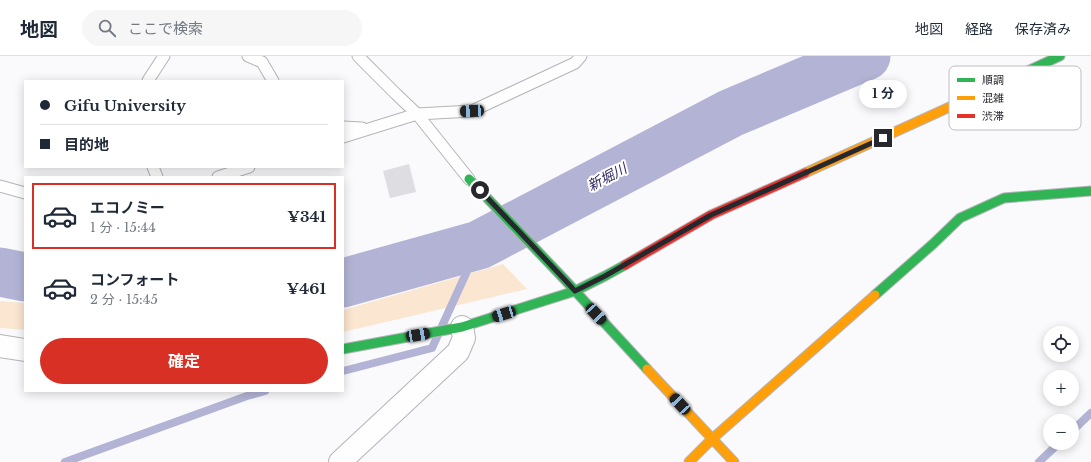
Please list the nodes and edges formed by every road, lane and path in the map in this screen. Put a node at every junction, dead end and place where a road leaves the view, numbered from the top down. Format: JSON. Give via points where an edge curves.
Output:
{"nodes":[{"id":1,"x":164,"y":56,"type":"edge"},
{"id":2,"x":248,"y":56,"type":"edge"},
{"id":3,"x":358,"y":56,"type":"edge"},
{"id":4,"x":581,"y":56,"type":"edge"},
{"id":5,"x":1060,"y":56,"type":"edge"},
{"id":6,"x":1038,"y":66,"type":"edge"},
{"id":7,"x":148,"y":80,"type":"edge"},
{"id":8,"x":273,"y":80,"type":"edge"},
{"id":9,"x":949,"y":107,"type":"edge"},
{"id":10,"x":417,"y":114,"type":"junction"},
{"id":11,"x":344,"y":126,"type":"edge"},
{"id":12,"x":369,"y":129,"type":"junction"},
{"id":13,"x":344,"y":137,"type":"edge"},
{"id":14,"x":246,"y":168,"type":"edge"},
{"id":15,"x":221,"y":176,"type":"edge"},
{"id":16,"x":469,"y":179,"type":"joint"},
{"id":17,"x":0,"y":186,"type":"edge"},
{"id":18,"x":1091,"y":191,"type":"edge"},
{"id":19,"x":24,"y":193,"type":"edge"},
{"id":20,"x":575,"y":291,"type":"junction"},
{"id":21,"x":462,"y":327,"type":"junction"},
{"id":22,"x":0,"y":346,"type":"edge"},
{"id":23,"x":344,"y":349,"type":"edge"},
{"id":24,"x":24,"y":350,"type":"edge"},
{"id":25,"x":712,"y":439,"type":"junction"},
{"id":26,"x":340,"y":462,"type":"edge"},
{"id":27,"x":689,"y":462,"type":"edge"},
{"id":28,"x":734,"y":462,"type":"edge"}],
"edges":[{"from":1,"to":7,"type":"lane"},
{"from":2,"to":8,"type":"lane","via":[[262,62]]},
{"from":3,"to":10,"type":"lane"},
{"from":4,"to":10,"type":"lane","via":[[574,63],[472,111]]},
{"from":5,"to":6,"type":"street"},
{"from":9,"to":20,"type":"street","via":[[711,215]]},
{"from":10,"to":12,"type":"lane"},
{"from":10,"to":16,"type":"lane"},
{"from":11,"to":12,"type":"lane"},
{"from":12,"to":13,"type":"lane"},
{"from":14,"to":15,"type":"lane"},
{"from":16,"to":20,"type":"street"},
{"from":17,"to":19,"type":"lane"},
{"from":18,"to":25,"type":"street","via":[[1004,198],[960,218]]},
{"from":20,"to":21,"type":"street"},
{"from":20,"to":25,"type":"street"},
{"from":21,"to":23,"type":"street"},
{"from":21,"to":26,"type":"street","via":[[464,338],[458,352]]},
{"from":22,"to":24,"type":"street"},
{"from":25,"to":27,"type":"street"},
{"from":25,"to":28,"type":"street"}]}
